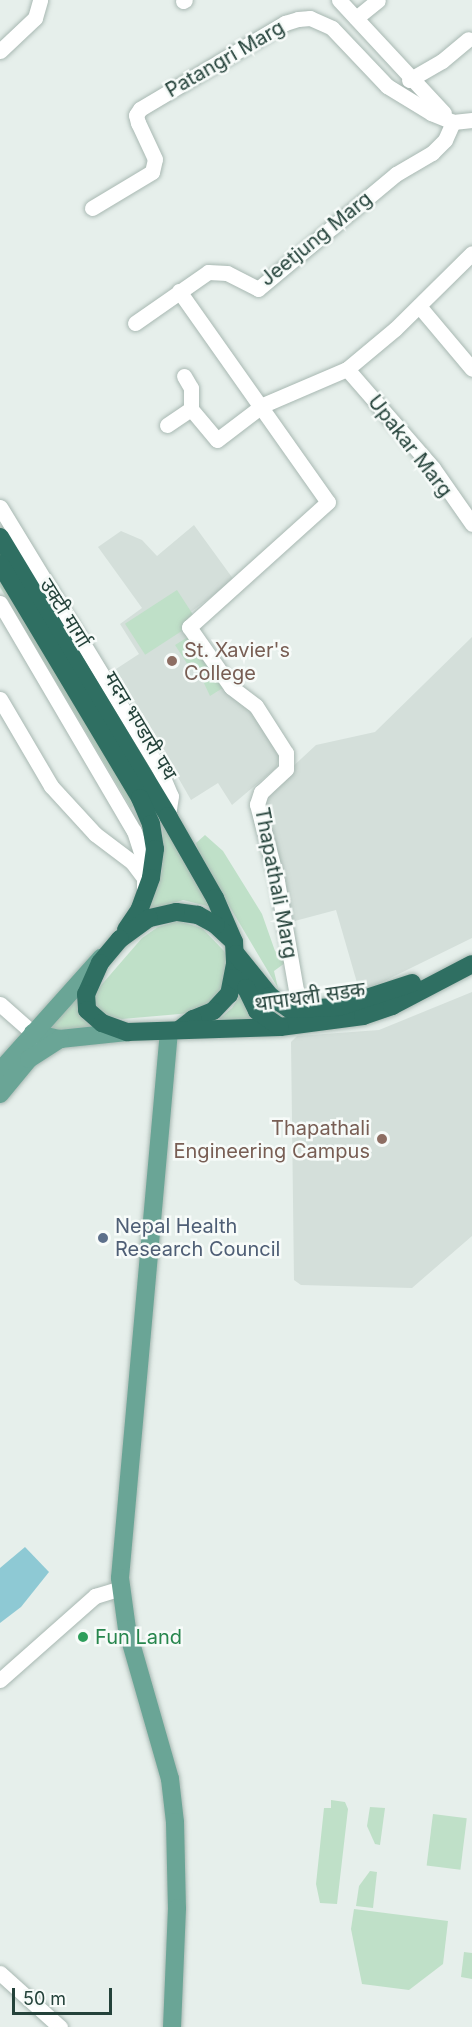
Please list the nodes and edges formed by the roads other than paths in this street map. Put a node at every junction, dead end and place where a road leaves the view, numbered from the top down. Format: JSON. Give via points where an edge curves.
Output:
{"nodes":[{"id":1,"x":40,"y":0,"type":"edge"},
{"id":2,"x":339,"y":0,"type":"edge"},
{"id":3,"x":378,"y":0,"type":"edge"},
{"id":4,"x":356,"y":18,"type":"junction"},
{"id":5,"x":468,"y":39,"type":"dead end"},
{"id":6,"x":0,"y":51,"type":"edge"},
{"id":7,"x":409,"y":80,"type":"junction"},
{"id":8,"x":472,"y":120,"type":"edge"},
{"id":9,"x":453,"y":122,"type":"junction"},
{"id":10,"x":92,"y":208,"type":"dead end"},
{"id":11,"x":471,"y":255,"type":"edge"},
{"id":12,"x":179,"y":291,"type":"junction"},
{"id":13,"x":419,"y":306,"type":"junction"},
{"id":14,"x":135,"y":323,"type":"dead end"},
{"id":15,"x":348,"y":369,"type":"junction"},
{"id":16,"x":472,"y":369,"type":"edge"},
{"id":17,"x":184,"y":376,"type":"dead end"},
{"id":18,"x":263,"y":405,"type":"junction"},
{"id":19,"x":191,"y":409,"type":"junction"},
{"id":20,"x":167,"y":425,"type":"dead end"},
{"id":21,"x":0,"y":507,"type":"edge"},
{"id":22,"x":472,"y":524,"type":"edge"},
{"id":23,"x":0,"y":537,"type":"edge"},
{"id":24,"x":0,"y":564,"type":"edge"},
{"id":25,"x":0,"y":603,"type":"edge"},
{"id":26,"x":0,"y":699,"type":"edge"},
{"id":27,"x":168,"y":816,"type":"junction"},
{"id":28,"x":147,"y":892,"type":"junction"},
{"id":29,"x":116,"y":942,"type":"junction"},
{"id":30,"x":235,"y":948,"type":"junction"},
{"id":31,"x":472,"y":952,"type":"edge"},
{"id":32,"x":472,"y":964,"type":"edge"},
{"id":33,"x":234,"y":978,"type":"junction"},
{"id":34,"x":5,"y":1009,"type":"edge"},
{"id":35,"x":296,"y":1010,"type":"junction"},
{"id":36,"x":39,"y":1027,"type":"junction"},
{"id":37,"x":280,"y":1028,"type":"junction"},
{"id":38,"x":174,"y":1030,"type":"junction"},
{"id":39,"x":127,"y":1032,"type":"junction"},
{"id":40,"x":60,"y":1039,"type":"junction"},
{"id":41,"x":0,"y":1071,"type":"edge"},
{"id":42,"x":0,"y":1094,"type":"edge"},
{"id":43,"x":120,"y":1583,"type":"junction"},
{"id":44,"x":0,"y":1680,"type":"edge"},
{"id":45,"x":0,"y":1973,"type":"edge"},
{"id":46,"x":60,"y":2027,"type":"edge"},
{"id":47,"x":172,"y":2027,"type":"edge"}],
"edges":[{"from":1,"to":6,"type":"street","via":[[35,18]]},
{"from":2,"to":4,"type":"street"},
{"from":3,"to":4,"type":"street"},
{"from":4,"to":7,"type":"street"},
{"from":5,"to":7,"type":"street","via":[[442,61]]},
{"from":7,"to":9,"type":"street"},
{"from":8,"to":9,"type":"street"},
{"from":9,"to":10,"type":"street","name":"Patangri Marg","via":[[387,86],[332,28],[310,18],[298,19],[140,109],[136,115],[138,123],[156,159],[152,172]]},
{"from":9,"to":12,"type":"street","name":"Jeetjung Marg","via":[[445,140],[432,153],[396,174],[258,289],[217,271],[196,278]]},
{"from":11,"to":13,"type":"street"},
{"from":12,"to":14,"type":"street","name":"Jeetjung Marg"},
{"from":12,"to":18,"type":"street"},
{"from":13,"to":15,"type":"street"},
{"from":13,"to":16,"type":"street"},
{"from":15,"to":18,"type":"street"},
{"from":15,"to":22,"type":"street","name":"Upakar Marg","via":[[433,468]]},
{"from":17,"to":19,"type":"street","via":[[191,388]]},
{"from":18,"to":19,"type":"street","via":[[217,440]]},
{"from":18,"to":35,"type":"street","name":"Thapathali Marg","via":[[328,502],[189,627],[231,687],[256,706],[286,753],[285,768],[261,792],[257,804],[277,881]]},
{"from":19,"to":20,"type":"street"},
{"from":21,"to":27,"type":"street","name":"उक्टी मार्गा","via":[[159,768],[171,796]]},
{"from":23,"to":27,"type":"highway","name":"मदन भण्डारी पथ"},
{"from":24,"to":28,"type":"highway","name":"मदन भण्डारी पथ","via":[[140,798],[151,824],[155,849]]},
{"from":25,"to":28,"type":"street","via":[[134,831],[148,865]]},
{"from":26,"to":28,"type":"street","via":[[51,786],[95,834],[132,862],[144,878]]},
{"from":27,"to":30,"type":"highway","name":"मदन भण्डारी पथ","via":[[215,898]]},
{"from":28,"to":29,"type":"highway","name":"मदन भण्डारी पथ"},
{"from":29,"to":30,"type":"highway","via":[[149,918],[176,912],[207,920]]},
{"from":29,"to":36,"type":"main road"},
{"from":29,"to":39,"type":"highway","via":[[92,979],[86,1004],[92,1017]]},
{"from":30,"to":33,"type":"highway"},
{"from":30,"to":35,"type":"highway","name":"थापाथली सडक","via":[[273,1000],[283,1008]]},
{"from":31,"to":35,"type":"highway","name":"थापाथली सडक","via":[[390,993],[339,1006]]},
{"from":32,"to":37,"type":"highway","name":"थापाथली सडक","via":[[373,1012]]},
{"from":33,"to":37,"type":"highway","via":[[246,988],[257,1011]]},
{"from":33,"to":38,"type":"highway","via":[[220,1005]]},
{"from":34,"to":36,"type":"street"},
{"from":36,"to":40,"type":"main road"},
{"from":36,"to":41,"type":"main road"},
{"from":37,"to":38,"type":"highway","name":"थापाथली सडक"},
{"from":38,"to":39,"type":"highway"},
{"from":38,"to":43,"type":"main road","via":[[122,1528]]},
{"from":39,"to":40,"type":"main road"},
{"from":40,"to":42,"type":"main road","via":[[29,1059]]},
{"from":43,"to":44,"type":"street","via":[[95,1596]]},
{"from":43,"to":47,"type":"main road","via":[[127,1629],[171,1790],[177,1908]]},
{"from":45,"to":46,"type":"street"}]}
